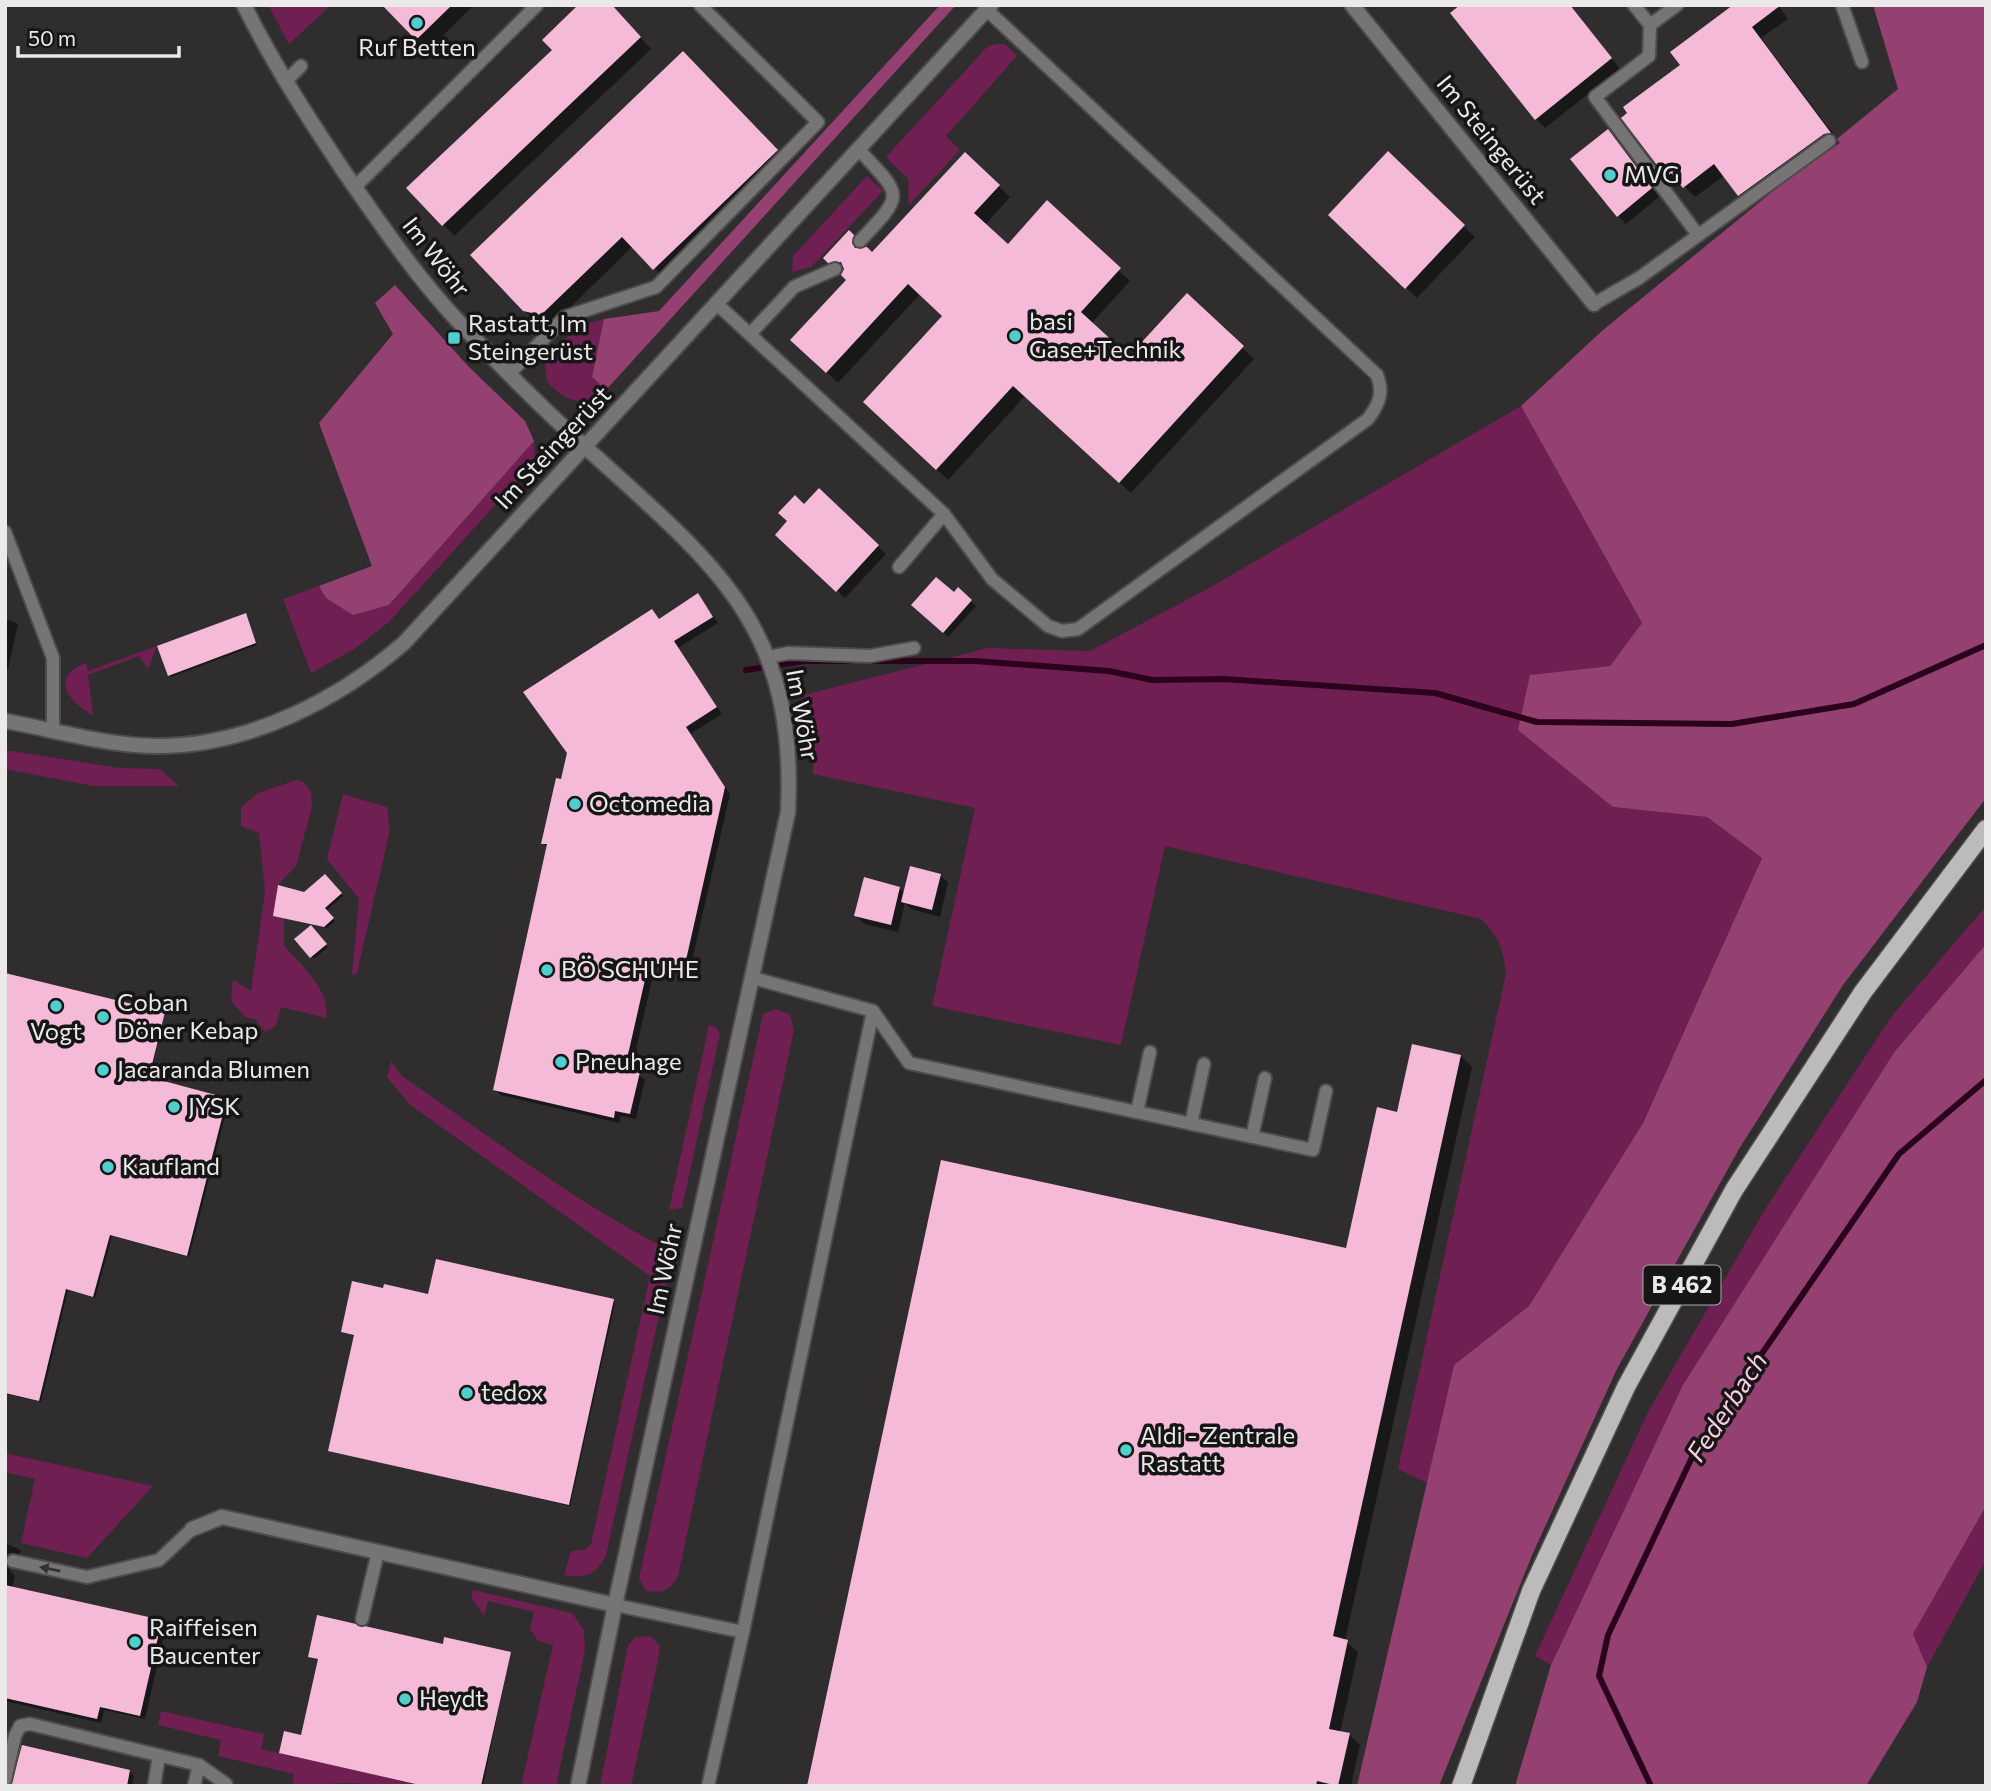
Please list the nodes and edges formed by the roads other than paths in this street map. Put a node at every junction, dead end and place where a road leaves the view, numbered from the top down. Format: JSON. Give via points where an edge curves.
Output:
{"nodes":[{"id":1,"x":244,"y":5,"type":"edge"},
{"id":2,"x":537,"y":5,"type":"edge"},
{"id":3,"x":700,"y":5,"type":"edge"},
{"id":4,"x":1352,"y":5,"type":"edge"},
{"id":5,"x":1634,"y":5,"type":"edge"},
{"id":6,"x":1677,"y":5,"type":"edge"},
{"id":7,"x":1842,"y":5,"type":"edge"},
{"id":8,"x":989,"y":8,"type":"edge"},
{"id":9,"x":1650,"y":25,"type":"junction"},
{"id":10,"x":1862,"y":62,"type":"dead end"},
{"id":11,"x":301,"y":66,"type":"dead end"},
{"id":12,"x":286,"y":81,"type":"junction"},
{"id":13,"x":1829,"y":141,"type":"dead end"},
{"id":14,"x":859,"y":150,"type":"junction"},
{"id":15,"x":355,"y":187,"type":"junction"},
{"id":16,"x":1698,"y":235,"type":"junction"},
{"id":17,"x":860,"y":241,"type":"dead end"},
{"id":18,"x":835,"y":269,"type":"dead end"},
{"id":19,"x":717,"y":304,"type":"junction"},
{"id":20,"x":1594,"y":304,"type":"joint"},
{"id":21,"x":750,"y":334,"type":"junction"},
{"id":22,"x":510,"y":373,"type":"junction"},
{"id":23,"x":584,"y":447,"type":"junction"},
{"id":24,"x":944,"y":514,"type":"junction"},
{"id":25,"x":5,"y":532,"type":"edge"},
{"id":26,"x":899,"y":567,"type":"dead end"},
{"id":27,"x":914,"y":648,"type":"dead end"},
{"id":28,"x":768,"y":657,"type":"junction"},
{"id":29,"x":5,"y":721,"type":"edge"},
{"id":30,"x":53,"y":729,"type":"junction"},
{"id":31,"x":1986,"y":829,"type":"edge"},
{"id":32,"x":752,"y":978,"type":"junction"},
{"id":33,"x":873,"y":1011,"type":"junction"},
{"id":34,"x":1150,"y":1052,"type":"dead end"},
{"id":35,"x":1204,"y":1064,"type":"dead end"},
{"id":36,"x":1265,"y":1078,"type":"dead end"},
{"id":37,"x":1326,"y":1091,"type":"dead end"},
{"id":38,"x":1137,"y":1112,"type":"junction"},
{"id":39,"x":1191,"y":1124,"type":"junction"},
{"id":40,"x":1252,"y":1137,"type":"junction"},
{"id":41,"x":192,"y":1529,"type":"joint"},
{"id":42,"x":378,"y":1552,"type":"junction"},
{"id":43,"x":13,"y":1561,"type":"dead end"},
{"id":44,"x":615,"y":1605,"type":"junction"},
{"id":45,"x":362,"y":1619,"type":"dead end"},
{"id":46,"x":743,"y":1632,"type":"junction"},
{"id":47,"x":159,"y":1756,"type":"junction"},
{"id":48,"x":199,"y":1765,"type":"junction"},
{"id":49,"x":5,"y":1780,"type":"edge"},
{"id":50,"x":229,"y":1785,"type":"edge"},
{"id":51,"x":154,"y":1786,"type":"edge"},
{"id":52,"x":194,"y":1786,"type":"edge"},
{"id":53,"x":578,"y":1786,"type":"edge"},
{"id":54,"x":708,"y":1786,"type":"edge"},
{"id":55,"x":1461,"y":1786,"type":"edge"}],
"edges":[{"from":1,"to":12,"type":"street","name":"Im Wöhr"},
{"from":2,"to":15,"type":"lane"},
{"from":3,"to":22,"type":"lane","via":[[818,122],[656,287],[565,317]]},
{"from":4,"to":20,"type":"street","name":"Im Steingerüst"},
{"from":5,"to":9,"type":"lane"},
{"from":6,"to":9,"type":"lane"},
{"from":7,"to":10,"type":"lane"},
{"from":8,"to":14,"type":"street","name":"Im Steingerüst"},
{"from":8,"to":24,"type":"lane","via":[[1377,375],[1381,387],[1378,405],[1368,419],[1078,629],[1062,631],[1048,626],[992,579]]},
{"from":9,"to":16,"type":"lane","via":[[1649,56],[1595,97]]},
{"from":11,"to":12,"type":"lane"},
{"from":12,"to":15,"type":"street","name":"Im Wöhr"},
{"from":13,"to":16,"type":"lane"},
{"from":14,"to":17,"type":"lane","via":[[893,186],[895,197],[891,208]]},
{"from":14,"to":19,"type":"street","name":"Im Steingerüst"},
{"from":15,"to":22,"type":"street","name":"Im Wöhr","via":[[401,253],[456,319]]},
{"from":16,"to":20,"type":"lane"},
{"from":18,"to":21,"type":"lane","via":[[794,287]]},
{"from":19,"to":21,"type":"lane"},
{"from":19,"to":23,"type":"street","name":"Im Steingerüst"},
{"from":21,"to":24,"type":"lane"},
{"from":22,"to":23,"type":"street","name":"Im Wöhr"},
{"from":23,"to":28,"type":"street","name":"Im Wöhr","via":[[687,539],[717,572],[743,607]]},
{"from":23,"to":30,"type":"street","name":"Im Steingerüst","via":[[404,643],[341,690],[268,724],[194,743],[144,745]]},
{"from":24,"to":26,"type":"lane"},
{"from":25,"to":30,"type":"lane","via":[[53,658]]},
{"from":27,"to":28,"type":"lane","via":[[870,656],[789,653]]},
{"from":28,"to":32,"type":"street","name":"Im Wöhr","via":[[786,723],[789,799]]},
{"from":29,"to":30,"type":"street","name":"Im Steingerüst"},
{"from":31,"to":55,"type":"main road","number":"B 462","via":[[1863,992],[1734,1190],[1626,1387],[1531,1591]]},
{"from":32,"to":33,"type":"lane"},
{"from":32,"to":44,"type":"street","name":"Im Wöhr"},
{"from":33,"to":38,"type":"lane","via":[[909,1063]]},
{"from":33,"to":46,"type":"lane"},
{"from":34,"to":38,"type":"lane"},
{"from":35,"to":39,"type":"lane"},
{"from":36,"to":40,"type":"lane"},
{"from":37,"to":40,"type":"lane","via":[[1313,1150]]},
{"from":38,"to":39,"type":"lane"},
{"from":39,"to":40,"type":"lane"},
{"from":41,"to":42,"type":"street","via":[[222,1517]]},
{"from":41,"to":43,"type":"lane","one_way":true,"via":[[159,1560],[87,1577]]},
{"from":42,"to":44,"type":"street"},
{"from":42,"to":45,"type":"lane"},
{"from":44,"to":46,"type":"lane"},
{"from":44,"to":53,"type":"street","name":"Im Wöhr"},
{"from":46,"to":54,"type":"lane"},
{"from":47,"to":48,"type":"lane"},
{"from":47,"to":49,"type":"lane","via":[[30,1724],[20,1727],[15,1736]]},
{"from":47,"to":51,"type":"lane"},
{"from":48,"to":50,"type":"lane"},
{"from":48,"to":52,"type":"lane"}]}
